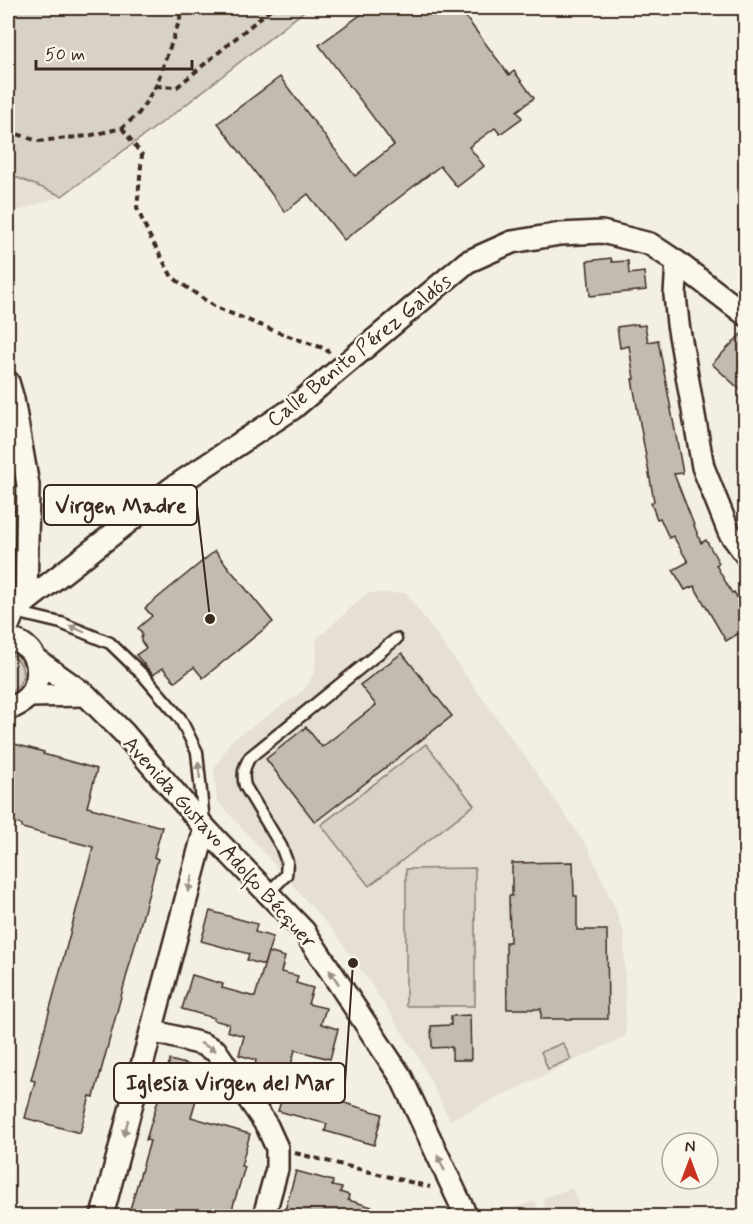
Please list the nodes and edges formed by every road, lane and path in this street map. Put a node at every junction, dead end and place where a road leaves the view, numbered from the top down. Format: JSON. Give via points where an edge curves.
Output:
{"nodes":[{"id":1,"x":181,"y":8,"type":"edge"},
{"id":2,"x":272,"y":8,"type":"edge"},
{"id":3,"x":156,"y":86,"type":"junction"},
{"id":4,"x":122,"y":128,"type":"junction"},
{"id":5,"x":8,"y":130,"type":"edge"},
{"id":6,"x":677,"y":262,"type":"junction"},
{"id":7,"x":746,"y":315,"type":"edge"},
{"id":8,"x":342,"y":368,"type":"junction"},
{"id":9,"x":9,"y":393,"type":"edge"},
{"id":10,"x":746,"y":555,"type":"edge"},
{"id":11,"x":16,"y":613,"type":"edge"},
{"id":12,"x":8,"y":639,"type":"edge"},
{"id":13,"x":396,"y":639,"type":"dead end"},
{"id":14,"x":34,"y":658,"type":"junction"},
{"id":15,"x":86,"y":695,"type":"junction"},
{"id":16,"x":29,"y":696,"type":"junction"},
{"id":17,"x":8,"y":709,"type":"edge"},
{"id":18,"x":205,"y":828,"type":"junction"},
{"id":19,"x":267,"y":893,"type":"junction"},
{"id":20,"x":152,"y":1031,"type":"junction"},
{"id":21,"x":277,"y":1148,"type":"junction"},
{"id":22,"x":456,"y":1194,"type":"junction"},
{"id":23,"x":102,"y":1216,"type":"edge"},
{"id":24,"x":264,"y":1216,"type":"edge"},
{"id":25,"x":465,"y":1216,"type":"edge"}],
"edges":[{"from":1,"to":3,"type":"path"},
{"from":2,"to":3,"type":"path","via":[[177,87]]},
{"from":3,"to":4,"type":"path","via":[[139,113]]},
{"from":4,"to":5,"type":"path","via":[[38,141]]},
{"from":4,"to":8,"type":"path","via":[[142,155],[138,208],[172,277],[215,307],[326,349]]},
{"from":6,"to":7,"type":"street","name":"Calle Benito Pérez Galdós"},
{"from":6,"to":8,"type":"street","name":"Calle Benito Pérez Galdós","via":[[650,244],[602,232],[512,242],[467,262]]},
{"from":6,"to":10,"type":"street","via":[[678,324],[703,467],[729,532]]},
{"from":8,"to":11,"type":"street","name":"Calle Benito Pérez Galdós","via":[[292,409],[172,488]]},
{"from":9,"to":11,"type":"street","via":[[28,485]]},
{"from":18,"to":11,"type":"lane","one_way":true,"via":[[197,752],[180,718],[143,675],[110,643],[61,623]]},
{"from":12,"to":14,"type":"street","name":"Avenida Gustavo Adolfo Bécquer","via":[[23,645]]},
{"from":13,"to":19,"type":"lane","via":[[250,756],[244,768],[245,786],[287,862],[286,875]]},
{"from":14,"to":15,"type":"street","name":"Avenida Gustavo Adolfo Bécquer"},
{"from":14,"to":16,"type":"street","via":[[38,674]]},
{"from":15,"to":16,"type":"street"},
{"from":15,"to":18,"type":"street","name":"Avenida Gustavo Adolfo Bécquer"},
{"from":16,"to":17,"type":"street"},
{"from":18,"to":19,"type":"street","name":"Avenida Gustavo Adolfo Bécquer"},
{"from":18,"to":20,"type":"street","one_way":true},
{"from":22,"to":19,"type":"street","name":"Avenida Gustavo Adolfo Bécquer","one_way":true,"via":[[401,1077],[304,931]]},
{"from":20,"to":21,"type":"street","one_way":true,"via":[[216,1051],[267,1126]]},
{"from":20,"to":23,"type":"street","one_way":true},
{"from":21,"to":22,"type":"path"},
{"from":21,"to":24,"type":"street","via":[[277,1169]]},
{"from":22,"to":25,"type":"street","name":"Avenida Gustavo Adolfo Bécquer"}]}
